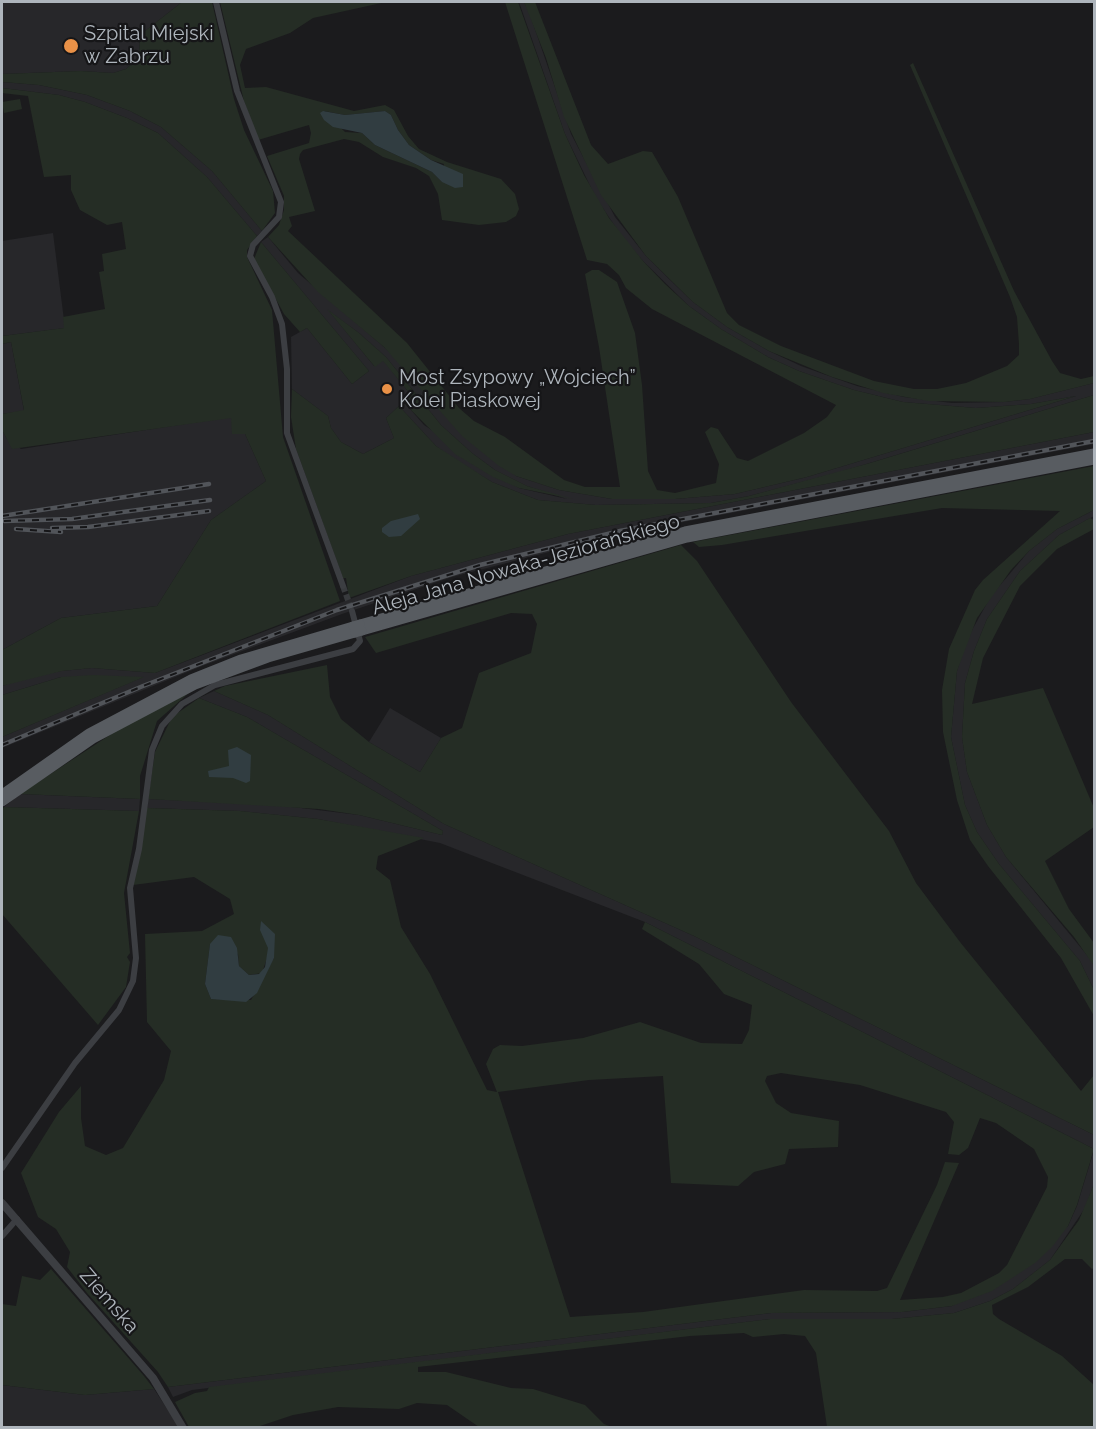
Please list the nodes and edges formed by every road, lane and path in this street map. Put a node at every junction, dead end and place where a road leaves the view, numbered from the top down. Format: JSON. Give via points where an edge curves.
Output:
{"nodes":[{"id":1,"x":216,"y":2,"type":"edge"},
{"id":2,"x":1095,"y":453,"type":"edge"},
{"id":3,"x":1095,"y":460,"type":"edge"},
{"id":4,"x":343,"y":586,"type":"tunnel mouth"},
{"id":5,"x":352,"y":611,"type":"tunnel mouth"},
{"id":6,"x":357,"y":628,"type":"junction"},
{"id":7,"x":2,"y":794,"type":"edge"},
{"id":8,"x":2,"y":802,"type":"edge"},
{"id":9,"x":2,"y":1168,"type":"edge"},
{"id":10,"x":2,"y":1203,"type":"edge"},
{"id":11,"x":17,"y":1219,"type":"junction"},
{"id":12,"x":2,"y":1236,"type":"edge"},
{"id":13,"x":183,"y":1428,"type":"edge"}],
"edges":[{"from":1,"to":4,"type":"street","via":[[237,91],[281,202],[279,217],[253,245],[250,256],[282,324],[287,369],[286,433]]},
{"from":2,"to":6,"type":"main road","name":"Aleja Jana Nowaka-Jeziorańskiego","via":[[685,531]]},
{"from":3,"to":6,"type":"main road","name":"Aleja Jana Nowaka-Jeziorańskiego","via":[[687,538]]},
{"from":5,"to":9,"type":"street","via":[[360,641],[353,649],[215,684],[182,704],[162,726],[152,750],[130,888],[136,958],[133,981],[119,1010],[75,1063]]},
{"from":6,"to":7,"type":"main road","name":"Aleja Jana Nowaka-Jeziorańskiego","via":[[241,659],[191,679],[89,733]]},
{"from":6,"to":8,"type":"main road","name":"Aleja Jana Nowaka-Jeziorańskiego","via":[[195,685],[93,739]]},
{"from":10,"to":11,"type":"street","name":"Ziemska"},
{"from":11,"to":12,"type":"street"},
{"from":11,"to":13,"type":"street","name":"Ziemska","via":[[153,1378]]}]}
